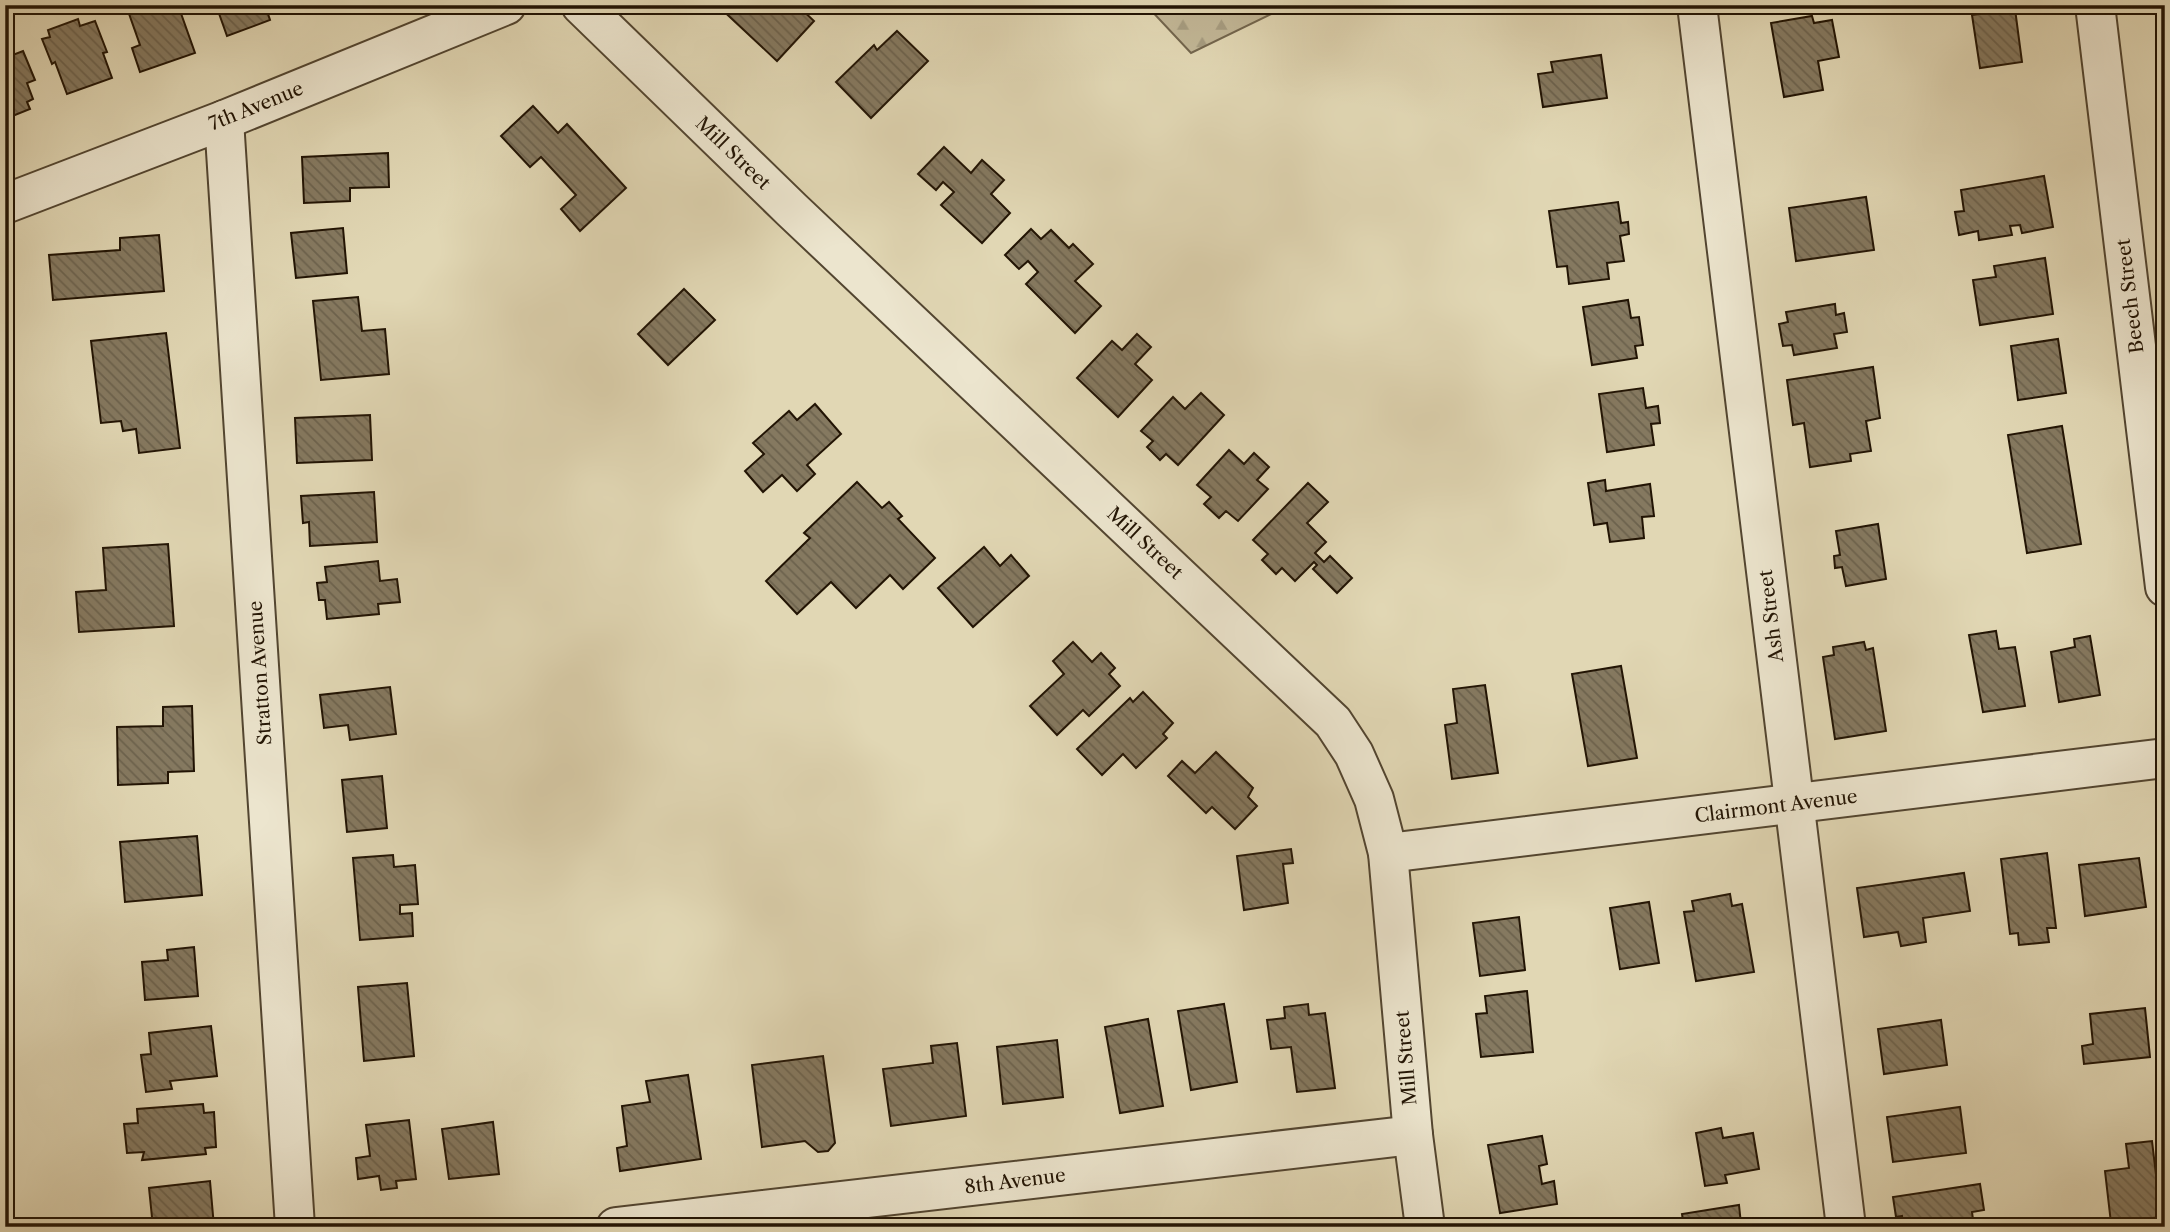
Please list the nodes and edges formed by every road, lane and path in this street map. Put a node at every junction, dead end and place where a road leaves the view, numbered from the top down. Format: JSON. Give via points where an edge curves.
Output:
{"nodes":[{"id":1,"x":506,"y":5,"type":"edge"},
{"id":2,"x":581,"y":5,"type":"edge"},
{"id":3,"x":1697,"y":5,"type":"edge"},
{"id":4,"x":2095,"y":5,"type":"edge"},
{"id":5,"x":224,"y":120,"type":"junction"},
{"id":6,"x":5,"y":204,"type":"edge"},
{"id":7,"x":2165,"y":587,"type":"edge"},
{"id":8,"x":2165,"y":758,"type":"edge"},
{"id":9,"x":1794,"y":803,"type":"junction"},
{"id":10,"x":1388,"y":853,"type":"junction"},
{"id":11,"x":1413,"y":1135,"type":"junction"},
{"id":12,"x":295,"y":1227,"type":"edge"},
{"id":13,"x":616,"y":1227,"type":"edge"},
{"id":14,"x":1425,"y":1227,"type":"edge"},
{"id":15,"x":1846,"y":1227,"type":"edge"}],
"edges":[{"from":1,"to":5,"type":"street","name":"7th Avenue"},
{"from":2,"to":10,"type":"street","name":"Mill Street","via":[[1333,722],[1374,799]]},
{"from":3,"to":9,"type":"street","name":"Ash Street"},
{"from":4,"to":7,"type":"street","name":"Beech Street"},
{"from":5,"to":6,"type":"street","name":"7th Avenue"},
{"from":5,"to":12,"type":"street","name":"Stratton Avenue"},
{"from":8,"to":9,"type":"street","name":"Clairmont Avenue"},
{"from":9,"to":10,"type":"street","name":"Clairmont Avenue"},
{"from":9,"to":15,"type":"street","name":"Ash Street"},
{"from":10,"to":11,"type":"street","name":"Mill Street"},
{"from":11,"to":13,"type":"street","name":"8th Avenue"},
{"from":11,"to":14,"type":"street","name":"Mill Street"}]}
